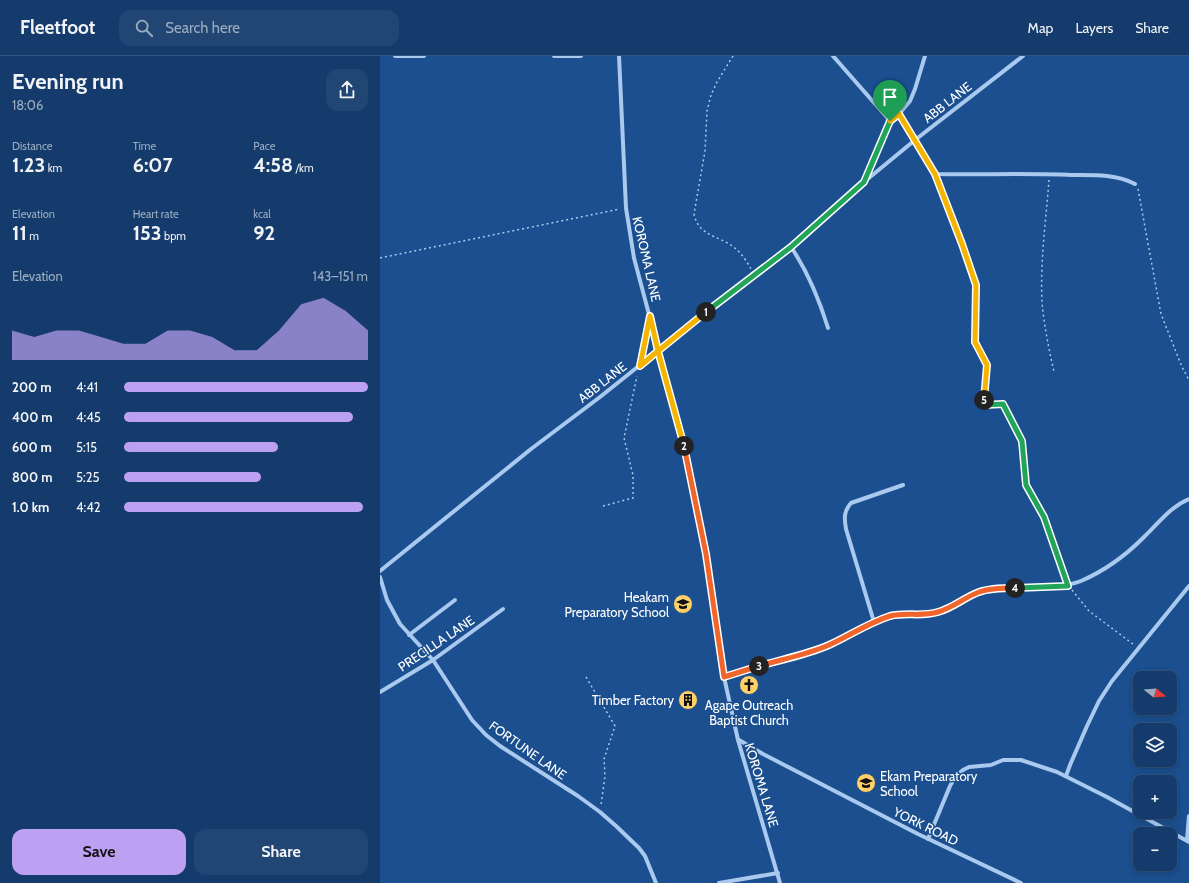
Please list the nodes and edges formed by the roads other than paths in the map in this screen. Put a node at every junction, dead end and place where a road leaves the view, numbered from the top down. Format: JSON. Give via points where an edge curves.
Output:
{"nodes":[{"id":1,"x":395,"y":56,"type":"edge"},
{"id":2,"x":424,"y":56,"type":"edge"},
{"id":3,"x":554,"y":56,"type":"edge"},
{"id":4,"x":581,"y":56,"type":"edge"},
{"id":5,"x":619,"y":56,"type":"edge"},
{"id":6,"x":833,"y":56,"type":"edge"},
{"id":7,"x":925,"y":56,"type":"edge"},
{"id":8,"x":1023,"y":56,"type":"edge"},
{"id":9,"x":899,"y":114,"type":"junction"},
{"id":10,"x":890,"y":121,"type":"junction"},
{"id":11,"x":915,"y":140,"type":"junction"},
{"id":12,"x":864,"y":182,"type":"junction"},
{"id":13,"x":1135,"y":184,"type":"road end"},
{"id":14,"x":791,"y":247,"type":"junction"},
{"id":15,"x":828,"y":328,"type":"dead end"},
{"id":16,"x":658,"y":351,"type":"junction"},
{"id":17,"x":903,"y":485,"type":"dead end"},
{"id":18,"x":1189,"y":499,"type":"edge"},
{"id":19,"x":380,"y":572,"type":"edge"},
{"id":20,"x":380,"y":577,"type":"edge"},
{"id":21,"x":1189,"y":586,"type":"edge"},
{"id":22,"x":455,"y":600,"type":"dead end"},
{"id":23,"x":503,"y":609,"type":"dead end"},
{"id":24,"x":874,"y":622,"type":"junction"},
{"id":25,"x":410,"y":635,"type":"junction"},
{"id":26,"x":433,"y":660,"type":"junction"},
{"id":27,"x":724,"y":677,"type":"junction"},
{"id":28,"x":380,"y":692,"type":"edge"},
{"id":29,"x":738,"y":740,"type":"junction"},
{"id":30,"x":1066,"y":776,"type":"junction"},
{"id":31,"x":1189,"y":816,"type":"edge"},
{"id":32,"x":928,"y":839,"type":"junction"},
{"id":33,"x":1188,"y":841,"type":"edge"},
{"id":34,"x":778,"y":873,"type":"junction"},
{"id":35,"x":656,"y":883,"type":"edge"},
{"id":36,"x":719,"y":883,"type":"edge"},
{"id":37,"x":780,"y":883,"type":"edge"},
{"id":38,"x":1021,"y":883,"type":"edge"}],
"edges":[{"from":1,"to":2,"type":"street"},
{"from":3,"to":4,"type":"street"},
{"from":5,"to":16,"type":"street","name":"KOROMA LANE","via":[[626,208],[634,258]]},
{"from":6,"to":10,"type":"street"},
{"from":7,"to":9,"type":"street","via":[[910,101]]},
{"from":8,"to":11,"type":"street","name":"ABB LANE"},
{"from":9,"to":10,"type":"street"},
{"from":9,"to":11,"type":"street"},
{"from":10,"to":12,"type":"street"},
{"from":11,"to":12,"type":"street","name":"ABB LANE"},
{"from":11,"to":13,"type":"street","via":[[935,174],[1098,176]]},
{"from":12,"to":14,"type":"street","name":"ABB LANE"},
{"from":14,"to":15,"type":"street","via":[[808,276]]},
{"from":14,"to":16,"type":"street","name":"ABB LANE"},
{"from":16,"to":19,"type":"street","name":"ABB LANE","via":[[531,449]]},
{"from":16,"to":27,"type":"street","name":"KOROMA LANE","via":[[686,458],[706,554]]},
{"from":17,"to":24,"type":"street","via":[[851,502],[844,518]]},
{"from":18,"to":24,"type":"street","via":[[1177,506],[1118,559],[1068,586],[991,589],[979,592],[938,612],[901,614]]},
{"from":20,"to":25,"type":"street","name":"FORTUNE LANE","via":[[387,600],[400,624]]},
{"from":21,"to":30,"type":"street","via":[[1112,681],[1099,701]]},
{"from":22,"to":25,"type":"street"},
{"from":23,"to":26,"type":"street","name":"PRECILLA LANE"},
{"from":24,"to":27,"type":"street","via":[[806,654]]},
{"from":25,"to":26,"type":"street","name":"FORTUNE LANE"},
{"from":26,"to":28,"type":"street","name":"PRECILLA LANE"},
{"from":26,"to":35,"type":"street","name":"FORTUNE LANE","via":[[472,720],[486,735],[600,812],[639,848]]},
{"from":27,"to":29,"type":"street","name":"KOROMA LANE"},
{"from":29,"to":32,"type":"street","name":"YORK ROAD"},
{"from":29,"to":34,"type":"street","name":"KOROMA LANE"},
{"from":30,"to":32,"type":"street","via":[[1021,760],[1002,760],[991,765],[969,767],[959,774],[950,786]]},
{"from":30,"to":33,"type":"street"},
{"from":31,"to":33,"type":"street"},
{"from":32,"to":38,"type":"street","name":"YORK ROAD"},
{"from":34,"to":36,"type":"street"},
{"from":34,"to":37,"type":"street","name":"KOROMA LANE"}]}
